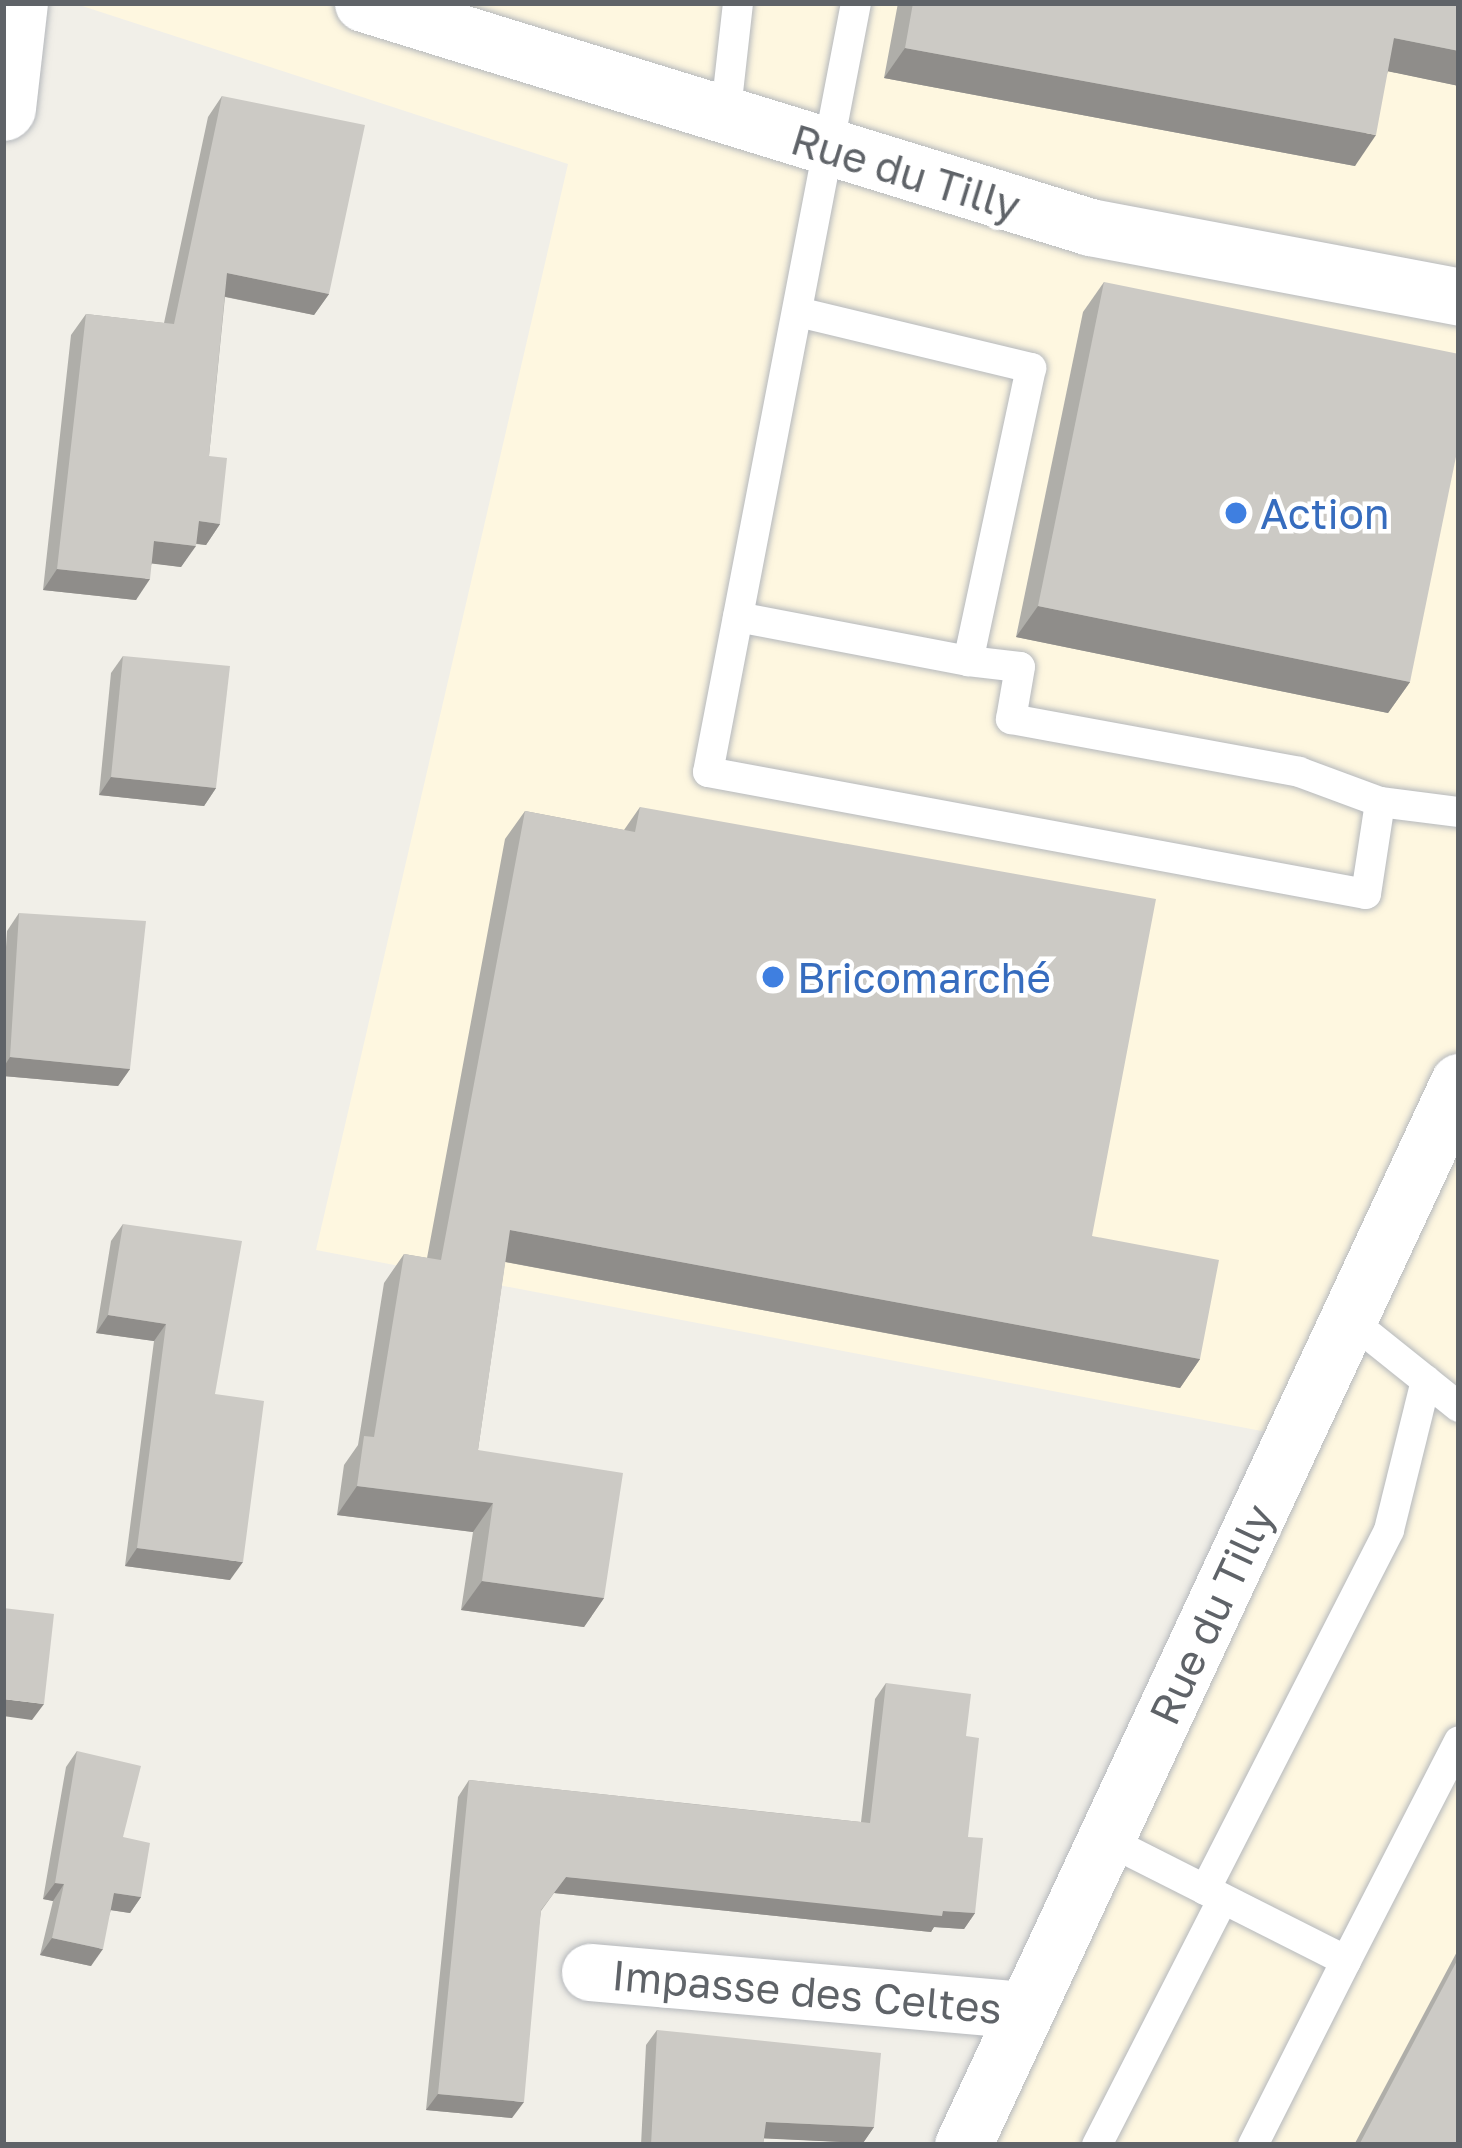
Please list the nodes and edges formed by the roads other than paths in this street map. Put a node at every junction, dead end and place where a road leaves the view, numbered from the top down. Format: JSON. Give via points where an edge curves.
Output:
{"nodes":[{"id":1,"x":15,"y":3,"type":"edge"},
{"id":2,"x":363,"y":3,"type":"edge"},
{"id":3,"x":738,"y":3,"type":"edge"},
{"id":4,"x":856,"y":3,"type":"edge"},
{"id":5,"x":3,"y":108,"type":"edge"},
{"id":6,"x":725,"y":118,"type":"junction"},
{"id":7,"x":828,"y":148,"type":"junction"},
{"id":8,"x":1459,"y":297,"type":"edge"},
{"id":9,"x":798,"y":312,"type":"junction"},
{"id":10,"x":738,"y":617,"type":"junction"},
{"id":11,"x":968,"y":661,"type":"junction"},
{"id":12,"x":1380,"y":802,"type":"junction"},
{"id":13,"x":1459,"y":812,"type":"edge"},
{"id":14,"x":1459,"y":1082,"type":"edge"},
{"id":15,"x":1348,"y":1319,"type":"junction"},
{"id":16,"x":1426,"y":1382,"type":"junction"},
{"id":17,"x":1459,"y":1407,"type":"edge"},
{"id":18,"x":1459,"y":1741,"type":"edge"},
{"id":19,"x":1105,"y":1839,"type":"junction"},
{"id":20,"x":1214,"y":1894,"type":"junction"},
{"id":21,"x":1346,"y":1961,"type":"junction"},
{"id":22,"x":590,"y":1972,"type":"dead end"},
{"id":23,"x":1025,"y":2010,"type":"junction"},
{"id":24,"x":963,"y":2145,"type":"edge"},
{"id":25,"x":1096,"y":2145,"type":"edge"},
{"id":26,"x":1253,"y":2145,"type":"edge"}],
"edges":[{"from":1,"to":5,"type":"main road"},
{"from":2,"to":6,"type":"street","name":"Rue du Tilly"},
{"from":3,"to":6,"type":"lane"},
{"from":4,"to":7,"type":"lane"},
{"from":6,"to":7,"type":"street","name":"Rue du Tilly"},
{"from":7,"to":8,"type":"street","name":"Rue du Tilly","via":[[1090,227]]},
{"from":7,"to":9,"type":"lane"},
{"from":9,"to":10,"type":"lane"},
{"from":9,"to":11,"type":"lane","via":[[1031,368]]},
{"from":10,"to":11,"type":"lane"},
{"from":10,"to":12,"type":"lane","via":[[708,772],[1366,893]]},
{"from":11,"to":12,"type":"lane","via":[[1020,667],[1011,719],[1299,772]]},
{"from":12,"to":13,"type":"lane"},
{"from":14,"to":15,"type":"street","name":"Rue du Tilly"},
{"from":15,"to":16,"type":"lane"},
{"from":15,"to":19,"type":"street","name":"Rue du Tilly"},
{"from":16,"to":17,"type":"lane"},
{"from":16,"to":20,"type":"lane","via":[[1389,1530]]},
{"from":18,"to":21,"type":"lane"},
{"from":19,"to":20,"type":"lane"},
{"from":19,"to":23,"type":"street","name":"Rue du Tilly"},
{"from":20,"to":21,"type":"lane"},
{"from":20,"to":25,"type":"lane"},
{"from":21,"to":26,"type":"lane"},
{"from":22,"to":23,"type":"street","name":"Impasse des Celtes"},
{"from":23,"to":24,"type":"street","name":"Rue du Tilly"}]}
